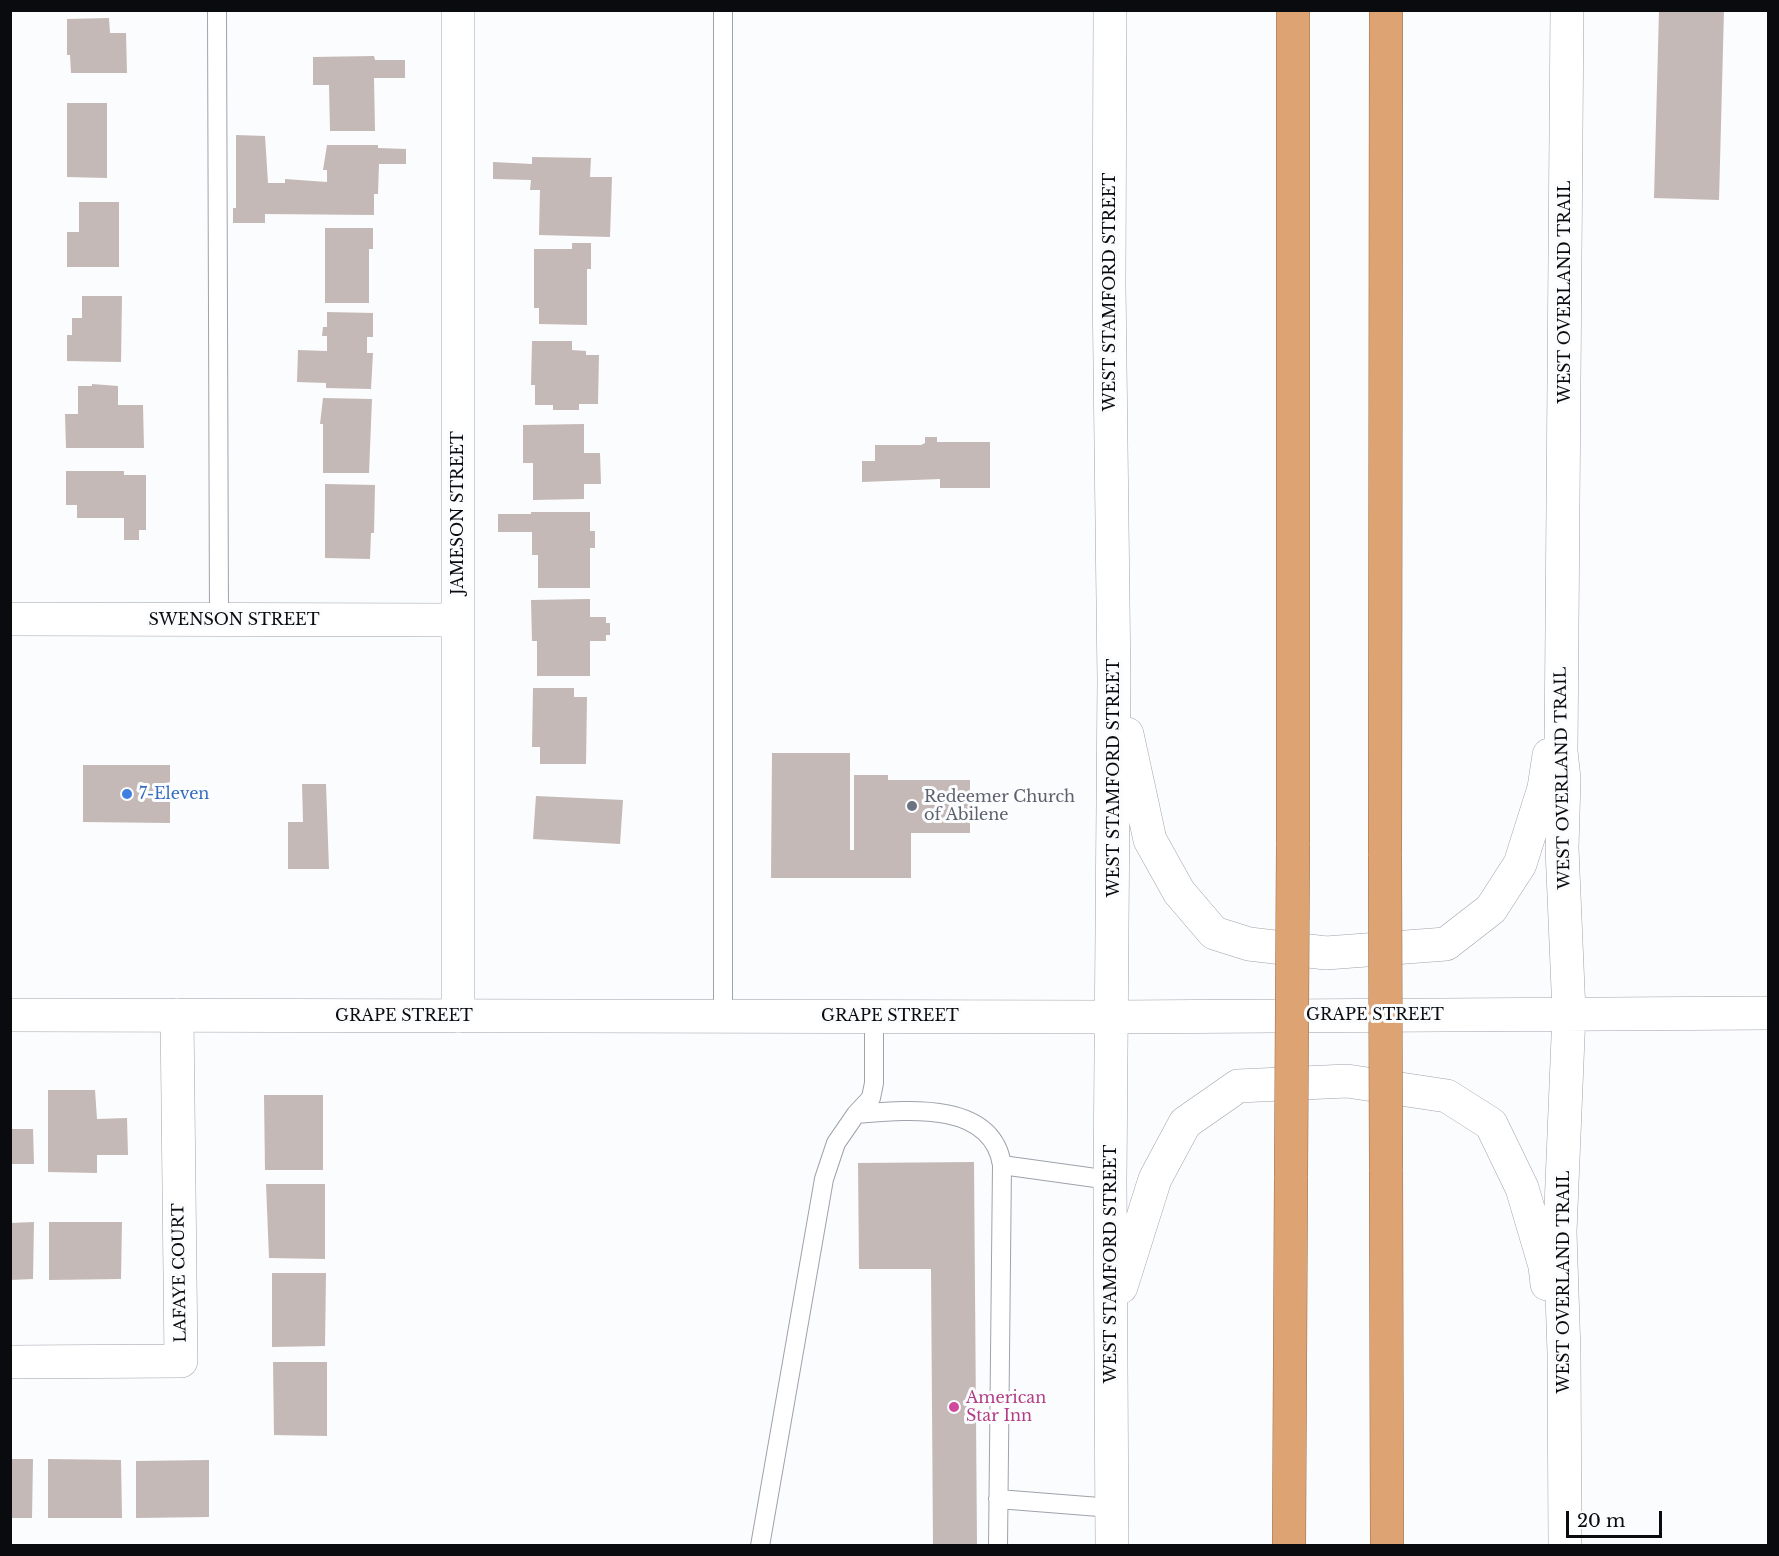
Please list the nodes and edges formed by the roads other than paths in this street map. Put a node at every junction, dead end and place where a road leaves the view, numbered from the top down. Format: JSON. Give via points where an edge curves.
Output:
{"nodes":[{"id":1,"x":217,"y":10,"type":"edge"},
{"id":2,"x":458,"y":10,"type":"edge"},
{"id":3,"x":723,"y":10,"type":"edge"},
{"id":4,"x":1110,"y":10,"type":"edge"},
{"id":5,"x":1293,"y":10,"type":"edge"},
{"id":6,"x":1386,"y":10,"type":"edge"},
{"id":7,"x":1567,"y":10,"type":"edge"},
{"id":8,"x":10,"y":619,"type":"edge"},
{"id":9,"x":219,"y":619,"type":"junction"},
{"id":10,"x":458,"y":620,"type":"junction"},
{"id":11,"x":1562,"y":659,"type":"junction"},
{"id":12,"x":1114,"y":680,"type":"junction"},
{"id":13,"x":1569,"y":1013,"type":"junction"},
{"id":14,"x":1768,"y":1013,"type":"edge"},
{"id":15,"x":10,"y":1015,"type":"edge"},
{"id":16,"x":177,"y":1015,"type":"junction"},
{"id":17,"x":458,"y":1016,"type":"junction"},
{"id":18,"x":723,"y":1016,"type":"junction"},
{"id":19,"x":874,"y":1016,"type":"junction"},
{"id":20,"x":1113,"y":1017,"type":"junction"},
{"id":21,"x":856,"y":1114,"type":"junction"},
{"id":22,"x":1002,"y":1165,"type":"junction"},
{"id":23,"x":1110,"y":1180,"type":"junction"},
{"id":24,"x":1111,"y":1318,"type":"junction"},
{"id":25,"x":10,"y":1362,"type":"edge"},
{"id":26,"x":1565,"y":1465,"type":"junction"},
{"id":27,"x":998,"y":1499,"type":"junction"},
{"id":28,"x":1112,"y":1508,"type":"junction"},
{"id":29,"x":760,"y":1545,"type":"edge"},
{"id":30,"x":998,"y":1545,"type":"edge"},
{"id":31,"x":1112,"y":1545,"type":"edge"},
{"id":32,"x":1289,"y":1545,"type":"edge"},
{"id":33,"x":1387,"y":1545,"type":"edge"},
{"id":34,"x":1565,"y":1545,"type":"edge"}],
"edges":[{"from":1,"to":9,"type":"lane"},
{"from":2,"to":10,"type":"main road","name":"JAMESON STREET"},
{"from":3,"to":18,"type":"lane"},
{"from":4,"to":12,"type":"main road","name":"WEST STAMFORD STREET"},
{"from":5,"to":32,"type":"highway","bridge":true},
{"from":6,"to":33,"type":"highway","bridge":true},
{"from":7,"to":11,"type":"main road","name":"WEST OVERLAND TRAIL"},
{"from":8,"to":9,"type":"main road","name":"SWENSON STREET"},
{"from":9,"to":10,"type":"main road","name":"SWENSON STREET"},
{"from":10,"to":17,"type":"main road","name":"JAMESON STREET"},
{"from":11,"to":12,"type":"main road","via":[[1544,788],[1520,864],[1491,909],[1446,944],[1326,953],[1249,944],[1215,933],[1179,892],[1150,840]]},
{"from":11,"to":13,"type":"main road","name":"WEST OVERLAND TRAIL","via":[[1562,848]]},
{"from":12,"to":20,"type":"main road","name":"WEST STAMFORD STREET"},
{"from":13,"to":14,"type":"main road","name":"GRAPE STREET"},
{"from":13,"to":20,"type":"main road","name":"GRAPE STREET"},
{"from":13,"to":26,"type":"main road","name":"WEST OVERLAND TRAIL","via":[[1560,1232]]},
{"from":15,"to":16,"type":"main road","name":"GRAPE STREET"},
{"from":16,"to":17,"type":"main road","name":"GRAPE STREET"},
{"from":16,"to":25,"type":"main road","name":"LAFAYE COURT","via":[[181,1361]]},
{"from":17,"to":18,"type":"main road","name":"GRAPE STREET"},
{"from":18,"to":19,"type":"main road","name":"GRAPE STREET"},
{"from":19,"to":20,"type":"main road","name":"GRAPE STREET"},
{"from":19,"to":21,"type":"lane","via":[[874,1083],[871,1098]]},
{"from":20,"to":23,"type":"main road","name":"WEST STAMFORD STREET"},
{"from":21,"to":22,"type":"lane","via":[[898,1110],[942,1113],[971,1122],[989,1135]]},
{"from":21,"to":29,"type":"lane","via":[[836,1143],[824,1179]]},
{"from":22,"to":23,"type":"lane"},
{"from":22,"to":27,"type":"lane"},
{"from":23,"to":24,"type":"main road","name":"WEST STAMFORD STREET"},
{"from":24,"to":26,"type":"main road","via":[[1155,1179],[1185,1123],[1238,1086],[1347,1081],[1447,1096],[1491,1124],[1521,1188],[1545,1266]]},
{"from":24,"to":28,"type":"main road","name":"WEST STAMFORD STREET"},
{"from":26,"to":34,"type":"main road","name":"WEST OVERLAND TRAIL"},
{"from":27,"to":28,"type":"lane"},
{"from":27,"to":30,"type":"lane"},
{"from":28,"to":31,"type":"main road","name":"WEST STAMFORD STREET"}]}
